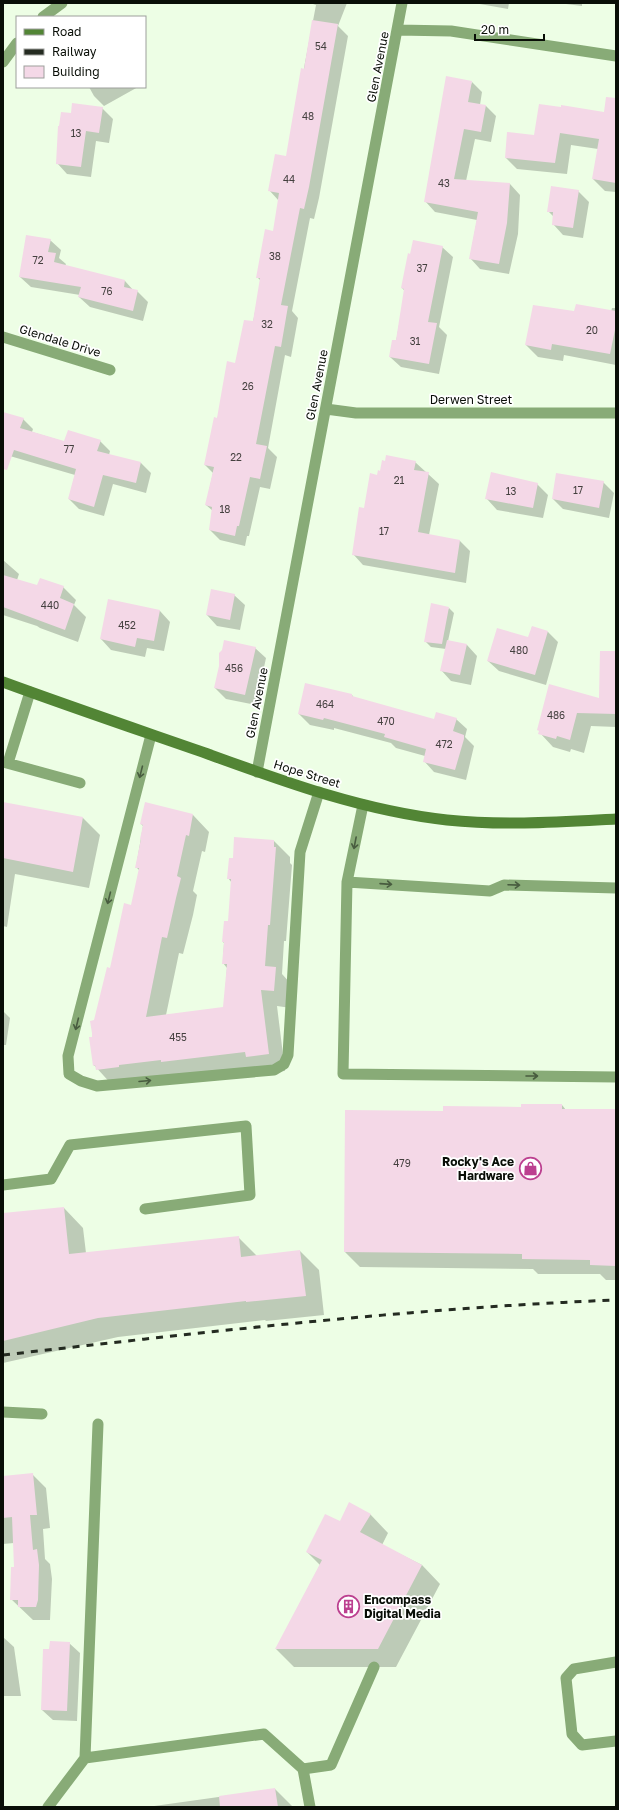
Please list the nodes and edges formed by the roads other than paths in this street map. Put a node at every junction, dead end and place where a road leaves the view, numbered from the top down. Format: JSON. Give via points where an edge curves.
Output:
{"nodes":[{"id":1,"x":62,"y":3,"type":"edge"},
{"id":2,"x":402,"y":3,"type":"edge"},
{"id":3,"x":44,"y":16,"type":"edge"},
{"id":4,"x":398,"y":30,"type":"junction"},
{"id":5,"x":16,"y":43,"type":"edge"},
{"id":6,"x":616,"y":56,"type":"edge"},
{"id":7,"x":3,"y":62,"type":"edge"},
{"id":8,"x":3,"y":337,"type":"edge"},
{"id":9,"x":110,"y":370,"type":"dead end"},
{"id":10,"x":326,"y":409,"type":"junction"},
{"id":11,"x":616,"y":413,"type":"edge"},
{"id":12,"x":3,"y":682,"type":"edge"},
{"id":13,"x":30,"y":692,"type":"junction"},
{"id":14,"x":151,"y":734,"type":"junction"},
{"id":15,"x":5,"y":763,"type":"edge"},
{"id":16,"x":257,"y":772,"type":"junction"},
{"id":17,"x":80,"y":783,"type":"dead end"},
{"id":18,"x":319,"y":792,"type":"junction"},
{"id":19,"x":363,"y":805,"type":"junction"},
{"id":20,"x":616,"y":819,"type":"edge"},
{"id":21,"x":347,"y":882,"type":"junction"},
{"id":22,"x":616,"y":888,"type":"edge"},
{"id":23,"x":616,"y":1077,"type":"edge"},
{"id":24,"x":3,"y":1184,"type":"edge"},
{"id":25,"x":146,"y":1209,"type":"dead end"},
{"id":26,"x":3,"y":1412,"type":"edge"},
{"id":27,"x":42,"y":1414,"type":"dead end"},
{"id":28,"x":98,"y":1424,"type":"dead end"},
{"id":29,"x":616,"y":1662,"type":"edge"},
{"id":30,"x":374,"y":1667,"type":"dead end"},
{"id":31,"x":616,"y":1741,"type":"edge"},
{"id":32,"x":85,"y":1758,"type":"junction"},
{"id":33,"x":304,"y":1768,"type":"junction"},
{"id":34,"x":48,"y":1807,"type":"edge"},
{"id":35,"x":310,"y":1807,"type":"edge"}],
"edges":[{"from":1,"to":3,"type":"street"},
{"from":2,"to":4,"type":"street","name":"Glen Avenue"},
{"from":4,"to":6,"type":"street","via":[[450,31]]},
{"from":4,"to":10,"type":"street","name":"Glen Avenue"},
{"from":5,"to":7,"type":"street"},
{"from":8,"to":9,"type":"street","name":"Glendale Drive"},
{"from":10,"to":11,"type":"street","name":"Derwen Street","via":[[356,413]]},
{"from":10,"to":16,"type":"street","name":"Glen Avenue"},
{"from":12,"to":13,"type":"main road","name":"Hope Street"},
{"from":13,"to":14,"type":"main road","name":"Hope Street"},
{"from":13,"to":15,"type":"street"},
{"from":14,"to":16,"type":"main road","name":"Hope Street"},
{"from":14,"to":18,"type":"street","one_way":true,"via":[[68,1056],[69,1074],[82,1081],[97,1086],[274,1070],[284,1064],[288,1055],[300,852]]},
{"from":15,"to":17,"type":"street"},
{"from":16,"to":18,"type":"main road","name":"Hope Street"},
{"from":18,"to":19,"type":"main road","name":"Hope Street"},
{"from":19,"to":20,"type":"main road","name":"Hope Street","via":[[425,817],[480,823]]},
{"from":19,"to":21,"type":"street","one_way":true},
{"from":21,"to":22,"type":"street","one_way":true,"via":[[490,891],[504,885]]},
{"from":21,"to":23,"type":"street","one_way":true,"via":[[343,1074]]},
{"from":24,"to":25,"type":"street","via":[[51,1179],[70,1145],[246,1126],[250,1195]]},
{"from":26,"to":27,"type":"street"},
{"from":28,"to":32,"type":"street"},
{"from":29,"to":31,"type":"street","via":[[574,1669],[566,1678],[572,1734],[582,1745]]},
{"from":30,"to":33,"type":"street","via":[[331,1765]]},
{"from":32,"to":33,"type":"street","via":[[264,1734]]},
{"from":32,"to":34,"type":"street"},
{"from":33,"to":35,"type":"street"}]}
